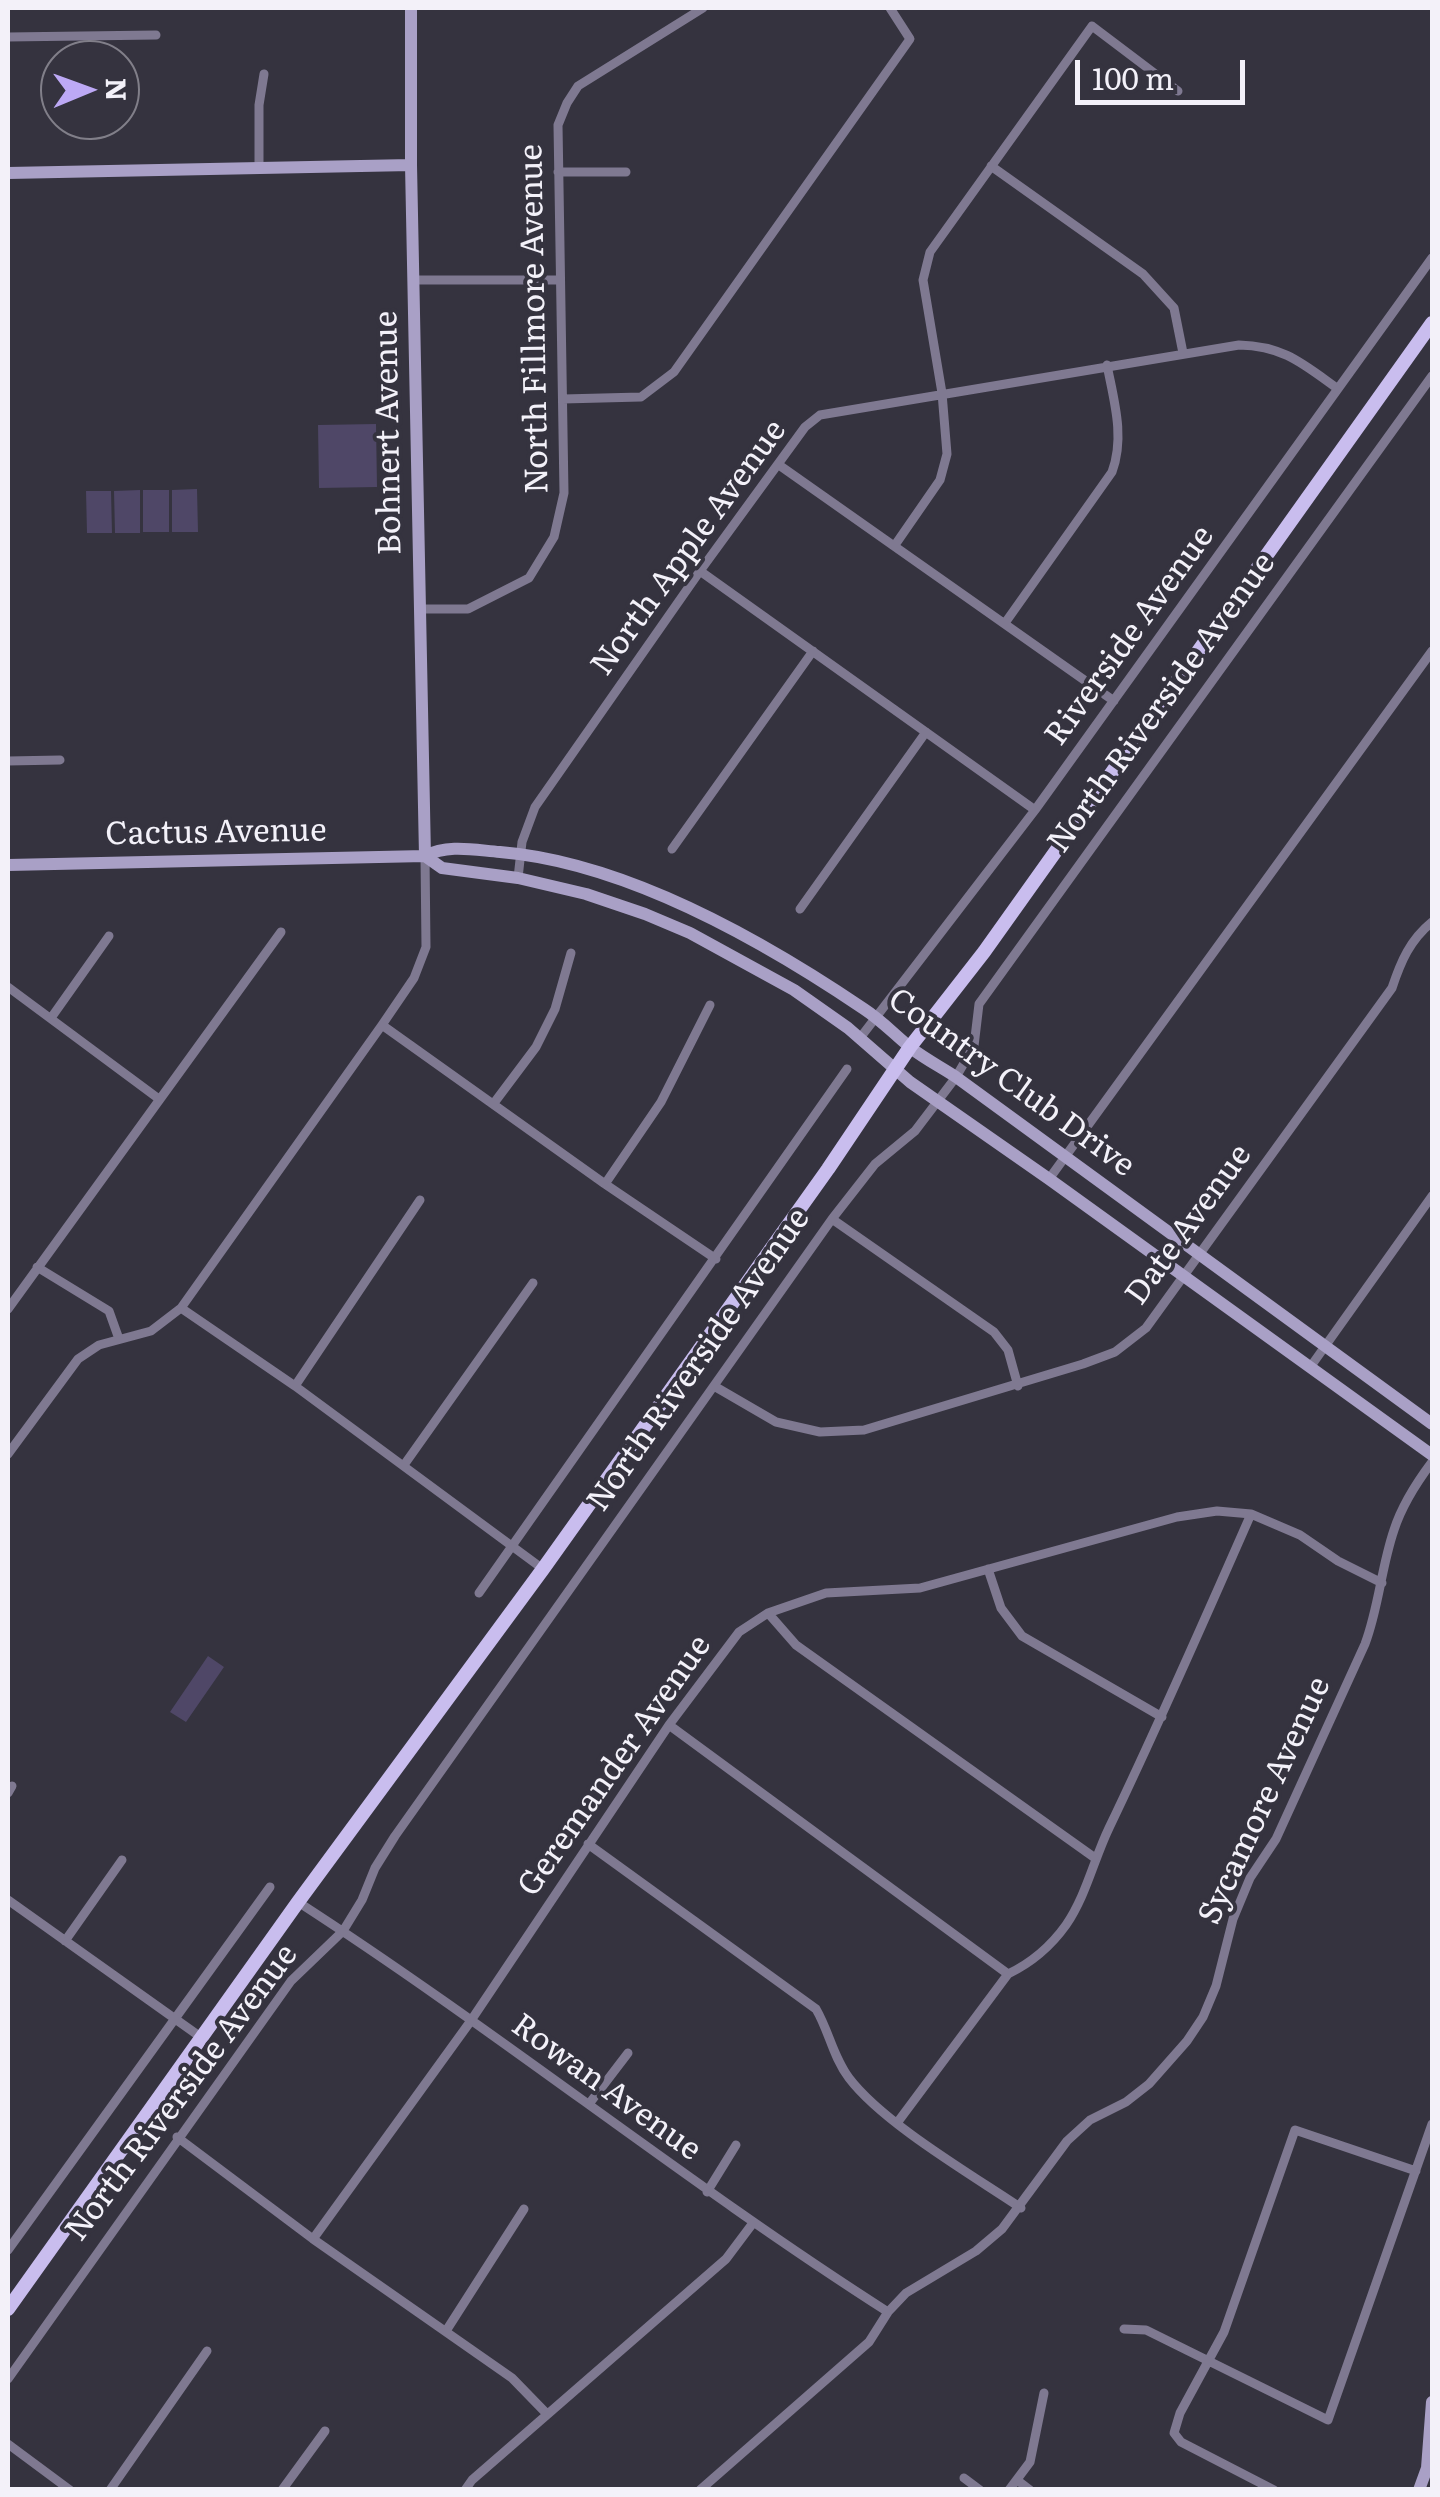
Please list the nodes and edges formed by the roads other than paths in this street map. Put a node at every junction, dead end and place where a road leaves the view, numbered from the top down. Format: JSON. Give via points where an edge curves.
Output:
{"nodes":[{"id":1,"x":411,"y":8,"type":"edge"},
{"id":2,"x":703,"y":8,"type":"edge"},
{"id":3,"x":890,"y":8,"type":"edge"},
{"id":4,"x":156,"y":35,"type":"dead end"},
{"id":5,"x":8,"y":37,"type":"edge"},
{"id":6,"x":264,"y":74,"type":"dead end"},
{"id":7,"x":1178,"y":91,"type":"dead end"},
{"id":8,"x":411,"y":165,"type":"junction"},
{"id":9,"x":990,"y":166,"type":"junction"},
{"id":10,"x":259,"y":168,"type":"junction"},
{"id":11,"x":558,"y":172,"type":"junction"},
{"id":12,"x":626,"y":172,"type":"dead end"},
{"id":13,"x":8,"y":173,"type":"edge"},
{"id":14,"x":1432,"y":258,"type":"edge"},
{"id":15,"x":413,"y":280,"type":"junction"},
{"id":16,"x":560,"y":280,"type":"junction"},
{"id":17,"x":1432,"y":323,"type":"edge"},
{"id":18,"x":1183,"y":353,"type":"junction"},
{"id":19,"x":1108,"y":365,"type":"junction"},
{"id":20,"x":1432,"y":376,"type":"edge"},
{"id":21,"x":1338,"y":389,"type":"junction"},
{"id":22,"x":942,"y":393,"type":"junction"},
{"id":23,"x":563,"y":400,"type":"junction"},
{"id":24,"x":778,"y":465,"type":"junction"},
{"id":25,"x":895,"y":544,"type":"junction"},
{"id":26,"x":700,"y":571,"type":"junction"},
{"id":27,"x":420,"y":609,"type":"junction"},
{"id":28,"x":1005,"y":623,"type":"junction"},
{"id":29,"x":813,"y":650,"type":"junction"},
{"id":30,"x":1432,"y":651,"type":"edge"},
{"id":31,"x":1114,"y":701,"type":"junction"},
{"id":32,"x":926,"y":732,"type":"junction"},
{"id":33,"x":60,"y":760,"type":"dead end"},
{"id":34,"x":8,"y":761,"type":"edge"},
{"id":35,"x":1035,"y":810,"type":"junction"},
{"id":36,"x":672,"y":850,"type":"dead end"},
{"id":37,"x":520,"y":854,"type":"junction"},
{"id":38,"x":425,"y":856,"type":"junction"},
{"id":39,"x":8,"y":865,"type":"edge"},
{"id":40,"x":518,"y":878,"type":"junction"},
{"id":41,"x":800,"y":909,"type":"dead end"},
{"id":42,"x":1432,"y":922,"type":"edge"},
{"id":43,"x":281,"y":932,"type":"dead end"},
{"id":44,"x":108,"y":936,"type":"dead end"},
{"id":45,"x":571,"y":953,"type":"dead end"},
{"id":46,"x":8,"y":987,"type":"edge"},
{"id":47,"x":710,"y":1005,"type":"dead end"},
{"id":48,"x":51,"y":1018,"type":"junction"},
{"id":49,"x":876,"y":1018,"type":"junction"},
{"id":50,"x":382,"y":1025,"type":"junction"},
{"id":51,"x":860,"y":1038,"type":"junction"},
{"id":52,"x":910,"y":1047,"type":"junction"},
{"id":53,"x":847,"y":1069,"type":"dead end"},
{"id":54,"x":895,"y":1070,"type":"junction"},
{"id":55,"x":956,"y":1077,"type":"junction"},
{"id":56,"x":159,"y":1099,"type":"junction"},
{"id":57,"x":938,"y":1101,"type":"junction"},
{"id":58,"x":494,"y":1103,"type":"junction"},
{"id":59,"x":1064,"y":1158,"type":"junction"},
{"id":60,"x":1049,"y":1178,"type":"junction"},
{"id":61,"x":605,"y":1184,"type":"junction"},
{"id":62,"x":1432,"y":1196,"type":"edge"},
{"id":63,"x":420,"y":1200,"type":"dead end"},
{"id":64,"x":832,"y":1219,"type":"junction"},
{"id":65,"x":1200,"y":1253,"type":"junction"},
{"id":66,"x":716,"y":1258,"type":"junction"},
{"id":67,"x":37,"y":1267,"type":"junction"},
{"id":68,"x":1184,"y":1275,"type":"junction"},
{"id":69,"x":534,"y":1283,"type":"dead end"},
{"id":70,"x":180,"y":1308,"type":"junction"},
{"id":71,"x":8,"y":1309,"type":"edge"},
{"id":72,"x":119,"y":1340,"type":"junction"},
{"id":73,"x":1325,"y":1346,"type":"junction"},
{"id":74,"x":1311,"y":1366,"type":"junction"},
{"id":75,"x":294,"y":1386,"type":"junction"},
{"id":76,"x":714,"y":1386,"type":"junction"},
{"id":77,"x":1018,"y":1386,"type":"junction"},
{"id":78,"x":1432,"y":1424,"type":"edge"},
{"id":79,"x":8,"y":1454,"type":"edge"},
{"id":80,"x":1432,"y":1458,"type":"edge"},
{"id":81,"x":404,"y":1465,"type":"junction"},
{"id":82,"x":1250,"y":1514,"type":"junction"},
{"id":83,"x":513,"y":1545,"type":"junction"},
{"id":84,"x":543,"y":1569,"type":"junction"},
{"id":85,"x":988,"y":1569,"type":"junction"},
{"id":86,"x":1382,"y":1583,"type":"junction"},
{"id":87,"x":479,"y":1593,"type":"dead end"},
{"id":88,"x":768,"y":1613,"type":"junction"},
{"id":89,"x":1162,"y":1716,"type":"junction"},
{"id":90,"x":669,"y":1725,"type":"junction"},
{"id":91,"x":588,"y":1844,"type":"junction"},
{"id":92,"x":1094,"y":1858,"type":"junction"},
{"id":93,"x":122,"y":1860,"type":"dead end"},
{"id":94,"x":270,"y":1887,"type":"dead end"},
{"id":95,"x":8,"y":1900,"type":"edge"},
{"id":96,"x":298,"y":1902,"type":"junction"},
{"id":97,"x":343,"y":1931,"type":"junction"},
{"id":98,"x":65,"y":1941,"type":"junction"},
{"id":99,"x":1008,"y":1974,"type":"junction"},
{"id":100,"x":175,"y":2019,"type":"junction"},
{"id":101,"x":470,"y":2022,"type":"junction"},
{"id":102,"x":202,"y":2038,"type":"junction"},
{"id":103,"x":628,"y":2053,"type":"dead end"},
{"id":104,"x":589,"y":2104,"type":"junction"},
{"id":105,"x":897,"y":2122,"type":"junction"},
{"id":106,"x":1432,"y":2124,"type":"edge"},
{"id":107,"x":178,"y":2137,"type":"junction"},
{"id":108,"x":736,"y":2146,"type":"dead end"},
{"id":109,"x":1416,"y":2171,"type":"junction"},
{"id":110,"x":708,"y":2192,"type":"junction"},
{"id":111,"x":1021,"y":2208,"type":"junction"},
{"id":112,"x":524,"y":2209,"type":"dead end"},
{"id":113,"x":753,"y":2223,"type":"junction"},
{"id":114,"x":313,"y":2239,"type":"junction"},
{"id":115,"x":8,"y":2250,"type":"edge"},
{"id":116,"x":8,"y":2310,"type":"edge"},
{"id":117,"x":888,"y":2312,"type":"junction"},
{"id":118,"x":1124,"y":2329,"type":"dead end"},
{"id":119,"x":446,"y":2331,"type":"junction"},
{"id":120,"x":207,"y":2350,"type":"dead end"},
{"id":121,"x":1210,"y":2361,"type":"junction"},
{"id":122,"x":8,"y":2379,"type":"edge"},
{"id":123,"x":1044,"y":2393,"type":"dead end"},
{"id":124,"x":1432,"y":2402,"type":"edge"},
{"id":125,"x":547,"y":2414,"type":"junction"},
{"id":126,"x":324,"y":2431,"type":"dead end"},
{"id":127,"x":8,"y":2444,"type":"edge"},
{"id":128,"x":964,"y":2478,"type":"dead end"},
{"id":129,"x":1017,"y":2480,"type":"junction"},
{"id":130,"x":1267,"y":2488,"type":"edge"},
{"id":131,"x":70,"y":2490,"type":"edge"},
{"id":132,"x":110,"y":2490,"type":"edge"},
{"id":133,"x":282,"y":2490,"type":"edge"},
{"id":134,"x":465,"y":2490,"type":"edge"},
{"id":135,"x":700,"y":2490,"type":"edge"},
{"id":136,"x":980,"y":2490,"type":"edge"},
{"id":137,"x":1010,"y":2490,"type":"edge"},
{"id":138,"x":1030,"y":2490,"type":"edge"},
{"id":139,"x":1420,"y":2490,"type":"edge"}],
"edges":[{"from":1,"to":8,"type":"street","name":"Bohnert Avenue"},
{"from":2,"to":11,"type":"street","name":"North Fillmore Avenue","via":[[578,86],[558,124]]},
{"from":3,"to":23,"type":"street","via":[[910,39],[674,372],[641,397]]},
{"from":4,"to":5,"type":"street"},
{"from":6,"to":10,"type":"street"},
{"from":7,"to":9,"type":"street","via":[[1092,26]]},
{"from":8,"to":10,"type":"street"},
{"from":8,"to":15,"type":"street","name":"Bohnert Avenue"},
{"from":9,"to":18,"type":"street","via":[[1143,274],[1174,308]]},
{"from":9,"to":22,"type":"street","via":[[930,252],[923,280]]},
{"from":10,"to":13,"type":"street"},
{"from":11,"to":12,"type":"street"},
{"from":11,"to":16,"type":"street","name":"North Fillmore Avenue"},
{"from":14,"to":21,"type":"street","name":"Riverside Avenue"},
{"from":15,"to":16,"type":"street"},
{"from":15,"to":27,"type":"street","name":"Bohnert Avenue"},
{"from":16,"to":23,"type":"street","name":"North Fillmore Avenue"},
{"from":17,"to":52,"type":"main road","name":"North Riverside Avenue"},
{"from":18,"to":19,"type":"street","name":"North Apple Avenue"},
{"from":18,"to":21,"type":"street","name":"North Apple Avenue","via":[[1268,346]]},
{"from":19,"to":22,"type":"street","name":"North Apple Avenue"},
{"from":19,"to":28,"type":"street","via":[[1120,452]]},
{"from":20,"to":55,"type":"street","name":"North Riverside Avenue","via":[[980,1004],[974,1046]]},
{"from":21,"to":31,"type":"street","name":"Riverside Avenue"},
{"from":22,"to":24,"type":"street","name":"North Apple Avenue","via":[[820,415]]},
{"from":22,"to":25,"type":"street","via":[[947,454],[940,480]]},
{"from":23,"to":27,"type":"street","name":"North Fillmore Avenue","via":[[562,514],[529,578],[468,609]]},
{"from":24,"to":25,"type":"street"},
{"from":24,"to":26,"type":"street","name":"North Apple Avenue"},
{"from":25,"to":28,"type":"street"},
{"from":26,"to":29,"type":"street"},
{"from":26,"to":37,"type":"street","name":"North Apple Avenue","via":[[535,808]]},
{"from":27,"to":38,"type":"street","name":"Bohnert Avenue"},
{"from":28,"to":31,"type":"street"},
{"from":29,"to":32,"type":"street"},
{"from":29,"to":36,"type":"street"},
{"from":30,"to":59,"type":"street"},
{"from":31,"to":35,"type":"street","name":"Riverside Avenue"},
{"from":32,"to":35,"type":"street"},
{"from":32,"to":41,"type":"street"},
{"from":33,"to":34,"type":"street"},
{"from":35,"to":49,"type":"street","name":"Riverside Avenue"},
{"from":37,"to":38,"type":"street","name":"Country Club Drive","via":[[441,848]]},
{"from":37,"to":40,"type":"street","name":"North Apple Avenue"},
{"from":37,"to":49,"type":"street","name":"Country Club Drive","via":[[676,902],[763,945]]},
{"from":38,"to":39,"type":"street","name":"Cactus Avenue"},
{"from":38,"to":40,"type":"street","name":"Country Club Drive","via":[[442,868]]},
{"from":38,"to":50,"type":"street","via":[[426,947]]},
{"from":40,"to":51,"type":"street","name":"Country Club Drive","via":[[586,894],[690,933],[794,990]]},
{"from":42,"to":65,"type":"street","name":"Date Avenue","via":[[1416,935],[1392,988]]},
{"from":43,"to":56,"type":"street"},
{"from":44,"to":48,"type":"street"},
{"from":45,"to":58,"type":"street","via":[[555,1010]]},
{"from":46,"to":48,"type":"street"},
{"from":47,"to":61,"type":"street","via":[[661,1102]]},
{"from":48,"to":56,"type":"street"},
{"from":49,"to":51,"type":"street","name":"Riverside Avenue"},
{"from":49,"to":52,"type":"street","name":"Country Club Drive"},
{"from":50,"to":58,"type":"street"},
{"from":50,"to":70,"type":"street"},
{"from":51,"to":54,"type":"street","name":"Country Club Drive"},
{"from":52,"to":54,"type":"main road","name":"North Riverside Avenue"},
{"from":52,"to":55,"type":"street","name":"Country Club Drive"},
{"from":53,"to":66,"type":"street"},
{"from":54,"to":57,"type":"street","name":"Country Club Drive"},
{"from":54,"to":84,"type":"main road","name":"North Riverside Avenue"},
{"from":55,"to":57,"type":"street","name":"North Riverside Avenue"},
{"from":55,"to":59,"type":"street","name":"Country Club Drive"},
{"from":56,"to":67,"type":"street"},
{"from":57,"to":60,"type":"street","name":"Country Club Drive"},
{"from":57,"to":64,"type":"street","name":"North Riverside Avenue"},
{"from":58,"to":61,"type":"street"},
{"from":59,"to":60,"type":"street"},
{"from":59,"to":65,"type":"street","name":"Country Club Drive"},
{"from":60,"to":68,"type":"street","name":"Country Club Drive"},
{"from":61,"to":66,"type":"street"},
{"from":62,"to":73,"type":"street"},
{"from":63,"to":75,"type":"street"},
{"from":64,"to":76,"type":"street","name":"North Riverside Avenue"},
{"from":64,"to":77,"type":"street","via":[[994,1332],[1008,1350]]},
{"from":65,"to":68,"type":"street","name":"Date Avenue"},
{"from":65,"to":73,"type":"street","name":"Country Club Drive"},
{"from":66,"to":83,"type":"street"},
{"from":67,"to":71,"type":"street"},
{"from":67,"to":72,"type":"street","via":[[109,1311]]},
{"from":68,"to":74,"type":"street","name":"Country Club Drive"},
{"from":68,"to":77,"type":"street","name":"Date Avenue","via":[[1146,1328],[1115,1352]]},
{"from":69,"to":81,"type":"street"},
{"from":70,"to":72,"type":"street","via":[[151,1330]]},
{"from":70,"to":75,"type":"street"},
{"from":72,"to":79,"type":"street","via":[[78,1359]]},
{"from":73,"to":74,"type":"street"},
{"from":73,"to":78,"type":"street","name":"Country Club Drive"},
{"from":74,"to":80,"type":"street","name":"Country Club Drive"},
{"from":75,"to":81,"type":"street"},
{"from":76,"to":77,"type":"street","name":"Date Avenue","via":[[776,1422],[820,1432],[864,1430]]},
{"from":76,"to":97,"type":"street","name":"North Riverside Avenue","via":[[394,1836]]},
{"from":80,"to":86,"type":"street","name":"Sycamore Avenue","via":[[1395,1526]]},
{"from":81,"to":83,"type":"street"},
{"from":82,"to":85,"type":"street","name":"Geremander Avenue","via":[[1177,1517]]},
{"from":82,"to":86,"type":"street","name":"Geremander Avenue"},
{"from":82,"to":89,"type":"street"},
{"from":83,"to":84,"type":"street"},
{"from":83,"to":87,"type":"street"},
{"from":84,"to":96,"type":"main road","name":"North Riverside Avenue"},
{"from":85,"to":88,"type":"street","name":"Geremander Avenue","via":[[920,1588],[826,1592]]},
{"from":85,"to":89,"type":"street","via":[[1001,1608],[1022,1636]]},
{"from":86,"to":111,"type":"street","name":"Sycamore Avenue","via":[[1364,1644],[1276,1839],[1232,1918],[1202,2017],[1149,2084],[1067,2141]]},
{"from":88,"to":90,"type":"street","name":"Geremander Avenue","via":[[739,1632]]},
{"from":88,"to":92,"type":"street","via":[[796,1645]]},
{"from":89,"to":92,"type":"street"},
{"from":90,"to":91,"type":"street","name":"Geremander Avenue"},
{"from":90,"to":99,"type":"street"},
{"from":91,"to":101,"type":"street","name":"Geremander Avenue"},
{"from":91,"to":105,"type":"street","via":[[816,2009],[846,2075]]},
{"from":92,"to":99,"type":"street","via":[[1065,1925],[1028,1964]]},
{"from":93,"to":98,"type":"street"},
{"from":94,"to":100,"type":"street"},
{"from":95,"to":98,"type":"street"},
{"from":96,"to":97,"type":"street","name":"Rowan Avenue"},
{"from":96,"to":102,"type":"main road","name":"North Riverside Avenue"},
{"from":97,"to":101,"type":"street","name":"Rowan Avenue"},
{"from":97,"to":107,"type":"street","name":"North Riverside Avenue","via":[[291,1981]]},
{"from":98,"to":100,"type":"street"},
{"from":99,"to":105,"type":"street"},
{"from":100,"to":102,"type":"street"},
{"from":100,"to":115,"type":"street"},
{"from":101,"to":104,"type":"street","name":"Rowan Avenue"},
{"from":101,"to":114,"type":"street","name":"Geremander Avenue"},
{"from":102,"to":116,"type":"main road","name":"North Riverside Avenue"},
{"from":103,"to":104,"type":"street"},
{"from":104,"to":110,"type":"street","name":"Rowan Avenue"},
{"from":105,"to":111,"type":"street"},
{"from":106,"to":109,"type":"street"},
{"from":107,"to":114,"type":"street"},
{"from":107,"to":122,"type":"street","name":"North Riverside Avenue"},
{"from":108,"to":110,"type":"street"},
{"from":109,"to":121,"type":"street","via":[[1295,2130]]},
{"from":109,"to":121,"type":"street","via":[[1328,2420]]},
{"from":110,"to":113,"type":"street","name":"Rowan Avenue"},
{"from":111,"to":117,"type":"street","name":"Sycamore Avenue","via":[[976,2251],[924,2279]]},
{"from":112,"to":119,"type":"street"},
{"from":113,"to":117,"type":"street","name":"Rowan Avenue"},
{"from":113,"to":125,"type":"street","via":[[726,2259]]},
{"from":114,"to":119,"type":"street"},
{"from":117,"to":135,"type":"street","name":"Sycamore Avenue","via":[[869,2342]]},
{"from":118,"to":121,"type":"street","via":[[1146,2330]]},
{"from":119,"to":125,"type":"street","via":[[512,2378]]},
{"from":120,"to":132,"type":"street"},
{"from":121,"to":130,"type":"street","via":[[1174,2433]]},
{"from":123,"to":129,"type":"street","via":[[1030,2462]]},
{"from":124,"to":139,"type":"street"},
{"from":125,"to":134,"type":"street"},
{"from":126,"to":133,"type":"street"},
{"from":127,"to":131,"type":"street"},
{"from":128,"to":136,"type":"street"},
{"from":129,"to":137,"type":"street"},
{"from":129,"to":138,"type":"street"}]}
